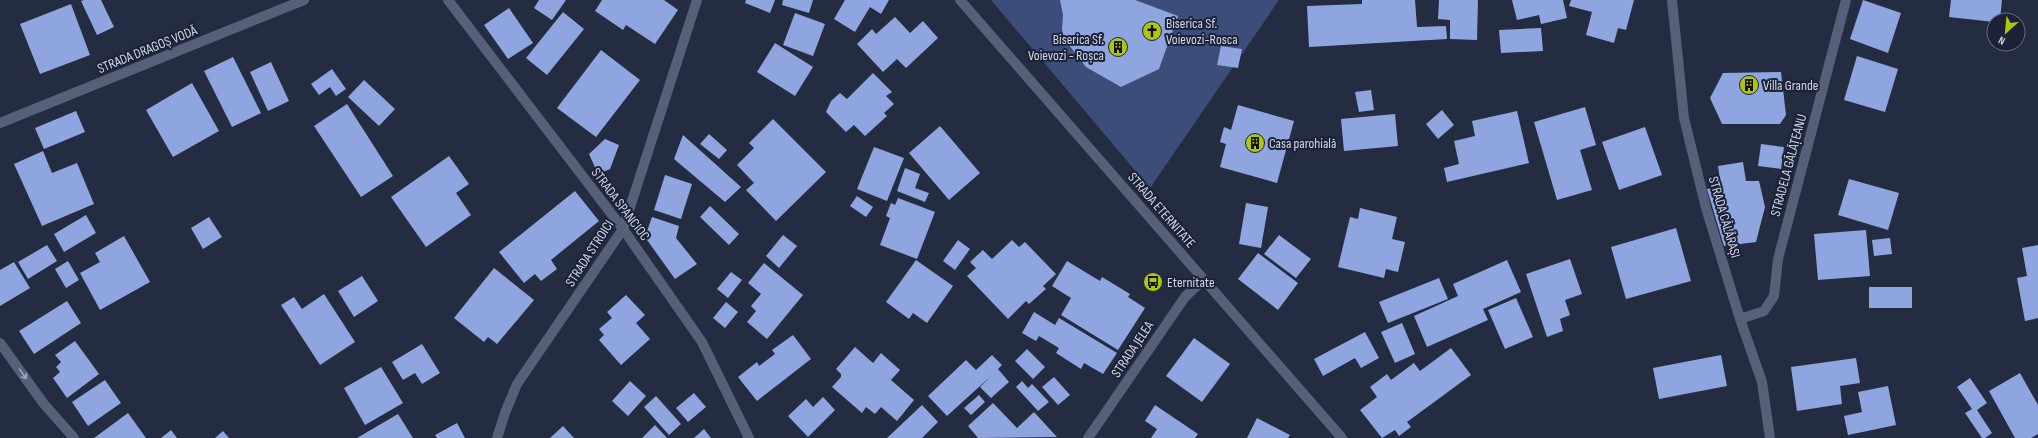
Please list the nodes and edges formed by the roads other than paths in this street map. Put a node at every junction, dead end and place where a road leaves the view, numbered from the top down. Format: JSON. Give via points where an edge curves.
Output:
{"nodes":[{"id":1,"x":304,"y":0,"type":"edge"},
{"id":2,"x":448,"y":0,"type":"edge"},
{"id":3,"x":697,"y":0,"type":"edge"},
{"id":4,"x":960,"y":0,"type":"edge"},
{"id":5,"x":1672,"y":0,"type":"edge"},
{"id":6,"x":1846,"y":0,"type":"edge"},
{"id":7,"x":0,"y":123,"type":"edge"},
{"id":8,"x":623,"y":228,"type":"junction"},
{"id":9,"x":1203,"y":280,"type":"junction"},
{"id":10,"x":1740,"y":319,"type":"junction"},
{"id":11,"x":0,"y":343,"type":"edge"},
{"id":12,"x":74,"y":438,"type":"edge"},
{"id":13,"x":497,"y":438,"type":"edge"},
{"id":14,"x":749,"y":438,"type":"edge"},
{"id":15,"x":1088,"y":438,"type":"edge"},
{"id":16,"x":1342,"y":438,"type":"edge"},
{"id":17,"x":1770,"y":438,"type":"edge"}],
"edges":[{"from":1,"to":7,"type":"street","name":"STRADA DRAGOȘ VODĂ"},
{"from":2,"to":8,"type":"street","name":"STRADA SPANCIOC"},
{"from":3,"to":8,"type":"street","name":"STRADA STROICI"},
{"from":4,"to":9,"type":"street","name":"STRADA ETERNITATE"},
{"from":5,"to":10,"type":"street","name":"STRADA CĂLĂRAȘI","via":[[1684,118],[1706,208]]},
{"from":6,"to":10,"type":"street","name":"STRADELA GĂLĂȚEANU","via":[[1778,259],[1774,296],[1764,311]]},
{"from":8,"to":13,"type":"street","name":"STRADA STROICI","via":[[517,384]]},
{"from":8,"to":14,"type":"street","name":"STRADA SPANCIOC","via":[[702,342]]},
{"from":9,"to":15,"type":"street","name":"STRADA JELEA","via":[[1185,297]]},
{"from":9,"to":16,"type":"street","name":"STRADA ETERNITATE"},
{"from":10,"to":17,"type":"street","name":"STRADA CĂLĂRAȘI","via":[[1762,382]]},
{"from":11,"to":12,"type":"street","one_way":true,"via":[[44,404]]}]}
